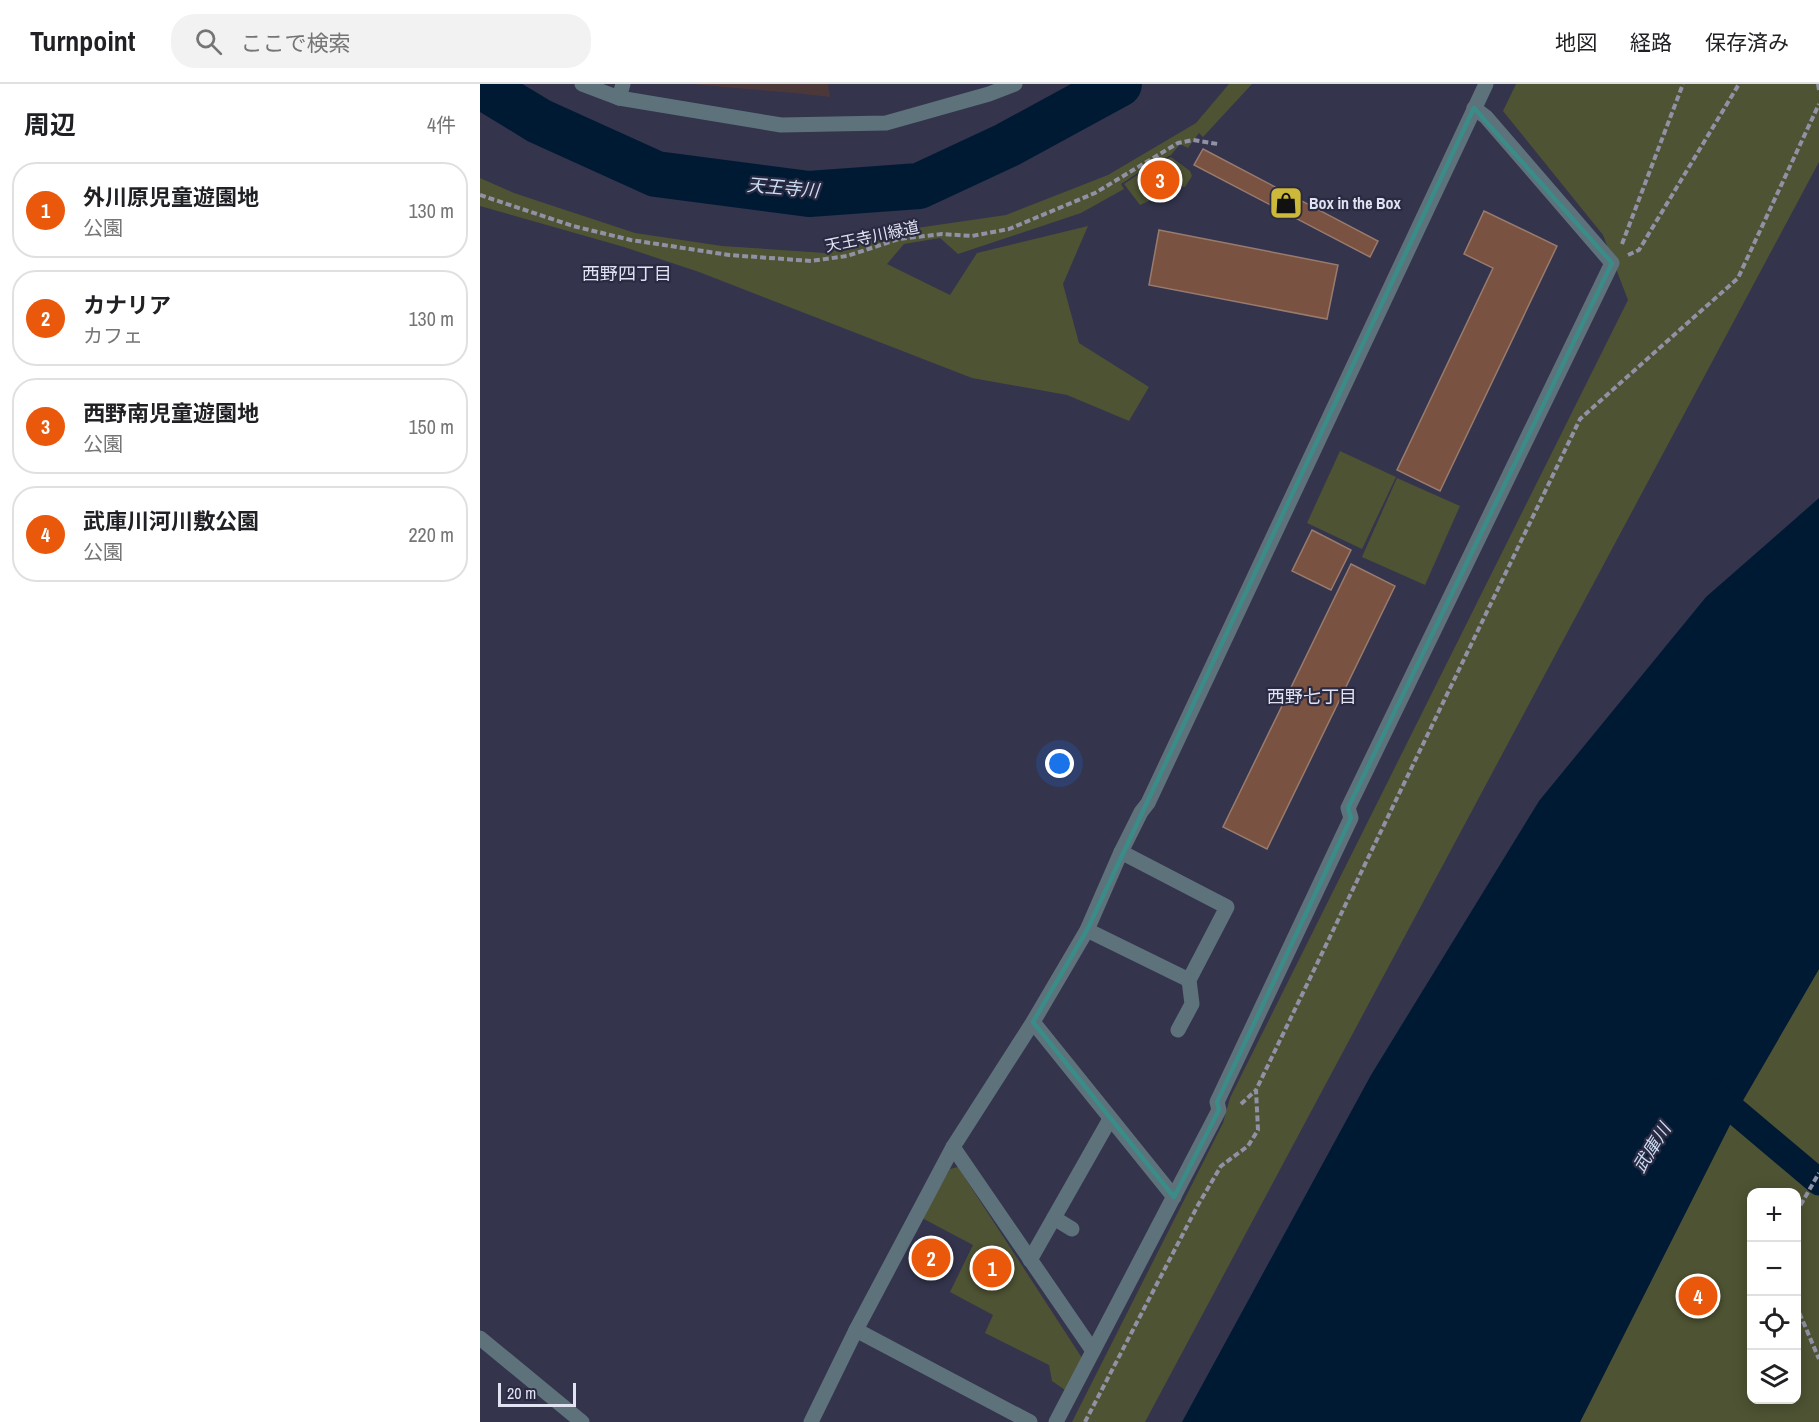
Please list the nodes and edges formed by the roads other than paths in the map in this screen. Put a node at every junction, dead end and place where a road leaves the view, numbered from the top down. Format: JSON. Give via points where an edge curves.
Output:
{"nodes":[{"id":1,"x":582,"y":84,"type":"edge"},
{"id":2,"x":1015,"y":84,"type":"edge"},
{"id":3,"x":1486,"y":84,"type":"edge"},
{"id":4,"x":621,"y":91,"type":"edge"},
{"id":5,"x":1474,"y":108,"type":"junction"},
{"id":6,"x":1121,"y":852,"type":"junction"},
{"id":7,"x":1087,"y":930,"type":"junction"},
{"id":8,"x":1189,"y":980,"type":"junction"},
{"id":9,"x":1033,"y":1022,"type":"junction"},
{"id":10,"x":1178,"y":1030,"type":"dead end"},
{"id":11,"x":1110,"y":1119,"type":"junction"},
{"id":12,"x":952,"y":1146,"type":"junction"},
{"id":13,"x":1174,"y":1197,"type":"junction"},
{"id":14,"x":1054,"y":1218,"type":"junction"},
{"id":15,"x":1072,"y":1229,"type":"dead end"},
{"id":16,"x":1030,"y":1260,"type":"junction"},
{"id":17,"x":856,"y":1330,"type":"junction"},
{"id":18,"x":480,"y":1338,"type":"edge"},
{"id":19,"x":1093,"y":1351,"type":"junction"},
{"id":20,"x":566,"y":1417,"type":"edge"},
{"id":21,"x":582,"y":1422,"type":"edge"},
{"id":22,"x":811,"y":1422,"type":"edge"},
{"id":23,"x":1030,"y":1422,"type":"edge"},
{"id":24,"x":1056,"y":1422,"type":"edge"}],
"edges":[{"from":1,"to":4,"type":"street"},
{"from":2,"to":4,"type":"street","via":[[886,123],[781,125]]},
{"from":3,"to":5,"type":"street"},
{"from":5,"to":6,"type":"street","via":[[1148,803]]},
{"from":5,"to":13,"type":"street","via":[[1486,117],[1611,263],[1348,808],[1351,818],[1217,1102],[1219,1110]]},
{"from":6,"to":7,"type":"street"},
{"from":6,"to":8,"type":"street","via":[[1227,907]]},
{"from":7,"to":8,"type":"street"},
{"from":7,"to":9,"type":"street"},
{"from":8,"to":10,"type":"street","via":[[1192,1004]]},
{"from":9,"to":11,"type":"street"},
{"from":9,"to":12,"type":"street"},
{"from":11,"to":13,"type":"street"},
{"from":11,"to":14,"type":"street"},
{"from":12,"to":16,"type":"street"},
{"from":12,"to":17,"type":"street"},
{"from":13,"to":19,"type":"street"},
{"from":14,"to":15,"type":"street"},
{"from":14,"to":16,"type":"street"},
{"from":16,"to":19,"type":"street"},
{"from":17,"to":22,"type":"street"},
{"from":17,"to":23,"type":"street"},
{"from":18,"to":20,"type":"street"},
{"from":19,"to":24,"type":"street"},
{"from":20,"to":21,"type":"street"}]}
